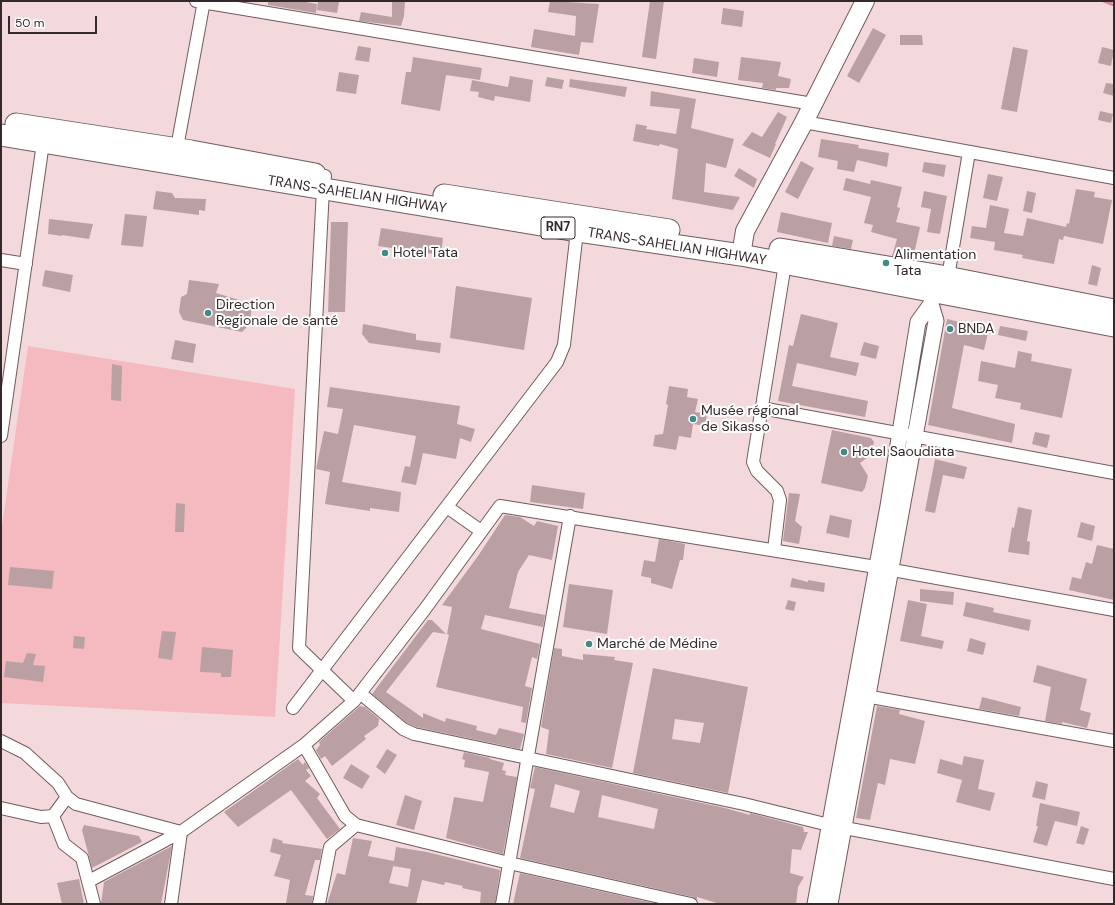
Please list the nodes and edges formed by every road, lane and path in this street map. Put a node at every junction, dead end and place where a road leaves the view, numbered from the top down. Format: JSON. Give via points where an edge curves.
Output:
{"nodes":[{"id":1,"x":201,"y":1,"type":"edge"},
{"id":2,"x":863,"y":4,"type":"edge"},
{"id":3,"x":813,"y":104,"type":"junction"},
{"id":4,"x":1,"y":121,"type":"edge"},
{"id":5,"x":804,"y":122,"type":"junction"},
{"id":6,"x":1,"y":135,"type":"edge"},
{"id":7,"x":43,"y":143,"type":"junction"},
{"id":8,"x":969,"y":152,"type":"junction"},
{"id":9,"x":175,"y":157,"type":"junction"},
{"id":10,"x":1114,"y":178,"type":"edge"},
{"id":11,"x":324,"y":183,"type":"junction"},
{"id":12,"x":577,"y":231,"type":"junction"},
{"id":13,"x":742,"y":249,"type":"junction"},
{"id":14,"x":1,"y":260,"type":"edge"},
{"id":15,"x":26,"y":264,"type":"junction"},
{"id":16,"x":785,"y":264,"type":"junction"},
{"id":17,"x":939,"y":289,"type":"junction"},
{"id":18,"x":1114,"y":310,"type":"edge"},
{"id":19,"x":1114,"y":326,"type":"edge"},
{"id":20,"x":4,"y":397,"type":"edge"},
{"id":21,"x":761,"y":408,"type":"junction"},
{"id":22,"x":900,"y":433,"type":"junction"},
{"id":23,"x":1,"y":436,"type":"edge"},
{"id":24,"x":915,"y":436,"type":"junction"},
{"id":25,"x":1114,"y":473,"type":"edge"},
{"id":26,"x":447,"y":507,"type":"junction"},
{"id":27,"x":570,"y":516,"type":"junction"},
{"id":28,"x":481,"y":531,"type":"junction"},
{"id":29,"x":774,"y":550,"type":"junction"},
{"id":30,"x":876,"y":567,"type":"junction"},
{"id":31,"x":891,"y":570,"type":"junction"},
{"id":32,"x":1114,"y":610,"type":"edge"},
{"id":33,"x":322,"y":670,"type":"junction"},
{"id":34,"x":853,"y":694,"type":"junction"},
{"id":35,"x":868,"y":696,"type":"junction"},
{"id":36,"x":357,"y":697,"type":"junction"},
{"id":37,"x":293,"y":708,"type":"dead end"},
{"id":38,"x":1,"y":741,"type":"edge"},
{"id":39,"x":1114,"y":741,"type":"edge"},
{"id":40,"x":304,"y":744,"type":"junction"},
{"id":41,"x":528,"y":758,"type":"junction"},
{"id":42,"x":67,"y":797,"type":"junction"},
{"id":43,"x":1,"y":808,"type":"edge"},
{"id":44,"x":54,"y":816,"type":"junction"},
{"id":45,"x":356,"y":825,"type":"junction"},
{"id":46,"x":829,"y":825,"type":"junction"},
{"id":47,"x":844,"y":827,"type":"junction"},
{"id":48,"x":181,"y":832,"type":"junction"},
{"id":49,"x":509,"y":863,"type":"junction"},
{"id":50,"x":1114,"y":879,"type":"edge"},
{"id":51,"x":89,"y":881,"type":"junction"},
{"id":52,"x":94,"y":904,"type":"edge"},
{"id":53,"x":171,"y":904,"type":"edge"},
{"id":54,"x":319,"y":904,"type":"edge"},
{"id":55,"x":502,"y":904,"type":"edge"},
{"id":56,"x":690,"y":904,"type":"edge"},
{"id":57,"x":815,"y":904,"type":"edge"},
{"id":58,"x":830,"y":904,"type":"edge"}],
"edges":[{"from":1,"to":3,"type":"street"},
{"from":1,"to":9,"type":"street"},
{"from":2,"to":3,"type":"main road"},
{"from":3,"to":5,"type":"main road"},
{"from":4,"to":9,"type":"highway","name":"TRANS-SAHELIAN HIGHWAY","number":"RN7"},
{"from":5,"to":8,"type":"street"},
{"from":5,"to":13,"type":"main road","via":[[745,231]]},
{"from":6,"to":7,"type":"highway","name":"TRANS-SAHELIAN HIGHWAY","number":"RN7"},
{"from":7,"to":9,"type":"highway","name":"TRANS-SAHELIAN HIGHWAY","number":"RN7"},
{"from":7,"to":15,"type":"street"},
{"from":8,"to":10,"type":"street"},
{"from":8,"to":17,"type":"street"},
{"from":9,"to":11,"type":"highway","name":"TRANS-SAHELIAN HIGHWAY","number":"RN7"},
{"from":11,"to":12,"type":"highway","name":"TRANS-SAHELIAN HIGHWAY","number":"RN7"},
{"from":11,"to":13,"type":"highway","name":"TRANS-SAHELIAN HIGHWAY","number":"RN7"},
{"from":11,"to":33,"type":"street","via":[[299,648]]},
{"from":12,"to":13,"type":"highway","name":"TRANS-SAHELIAN HIGHWAY","number":"RN7"},
{"from":12,"to":26,"type":"street","via":[[564,345],[557,362]]},
{"from":13,"to":16,"type":"highway","name":"TRANS-SAHELIAN HIGHWAY","number":"RN7"},
{"from":13,"to":17,"type":"highway","name":"TRANS-SAHELIAN HIGHWAY","number":"RN7"},
{"from":14,"to":15,"type":"street"},
{"from":15,"to":20,"type":"street"},
{"from":16,"to":17,"type":"highway","name":"TRANS-SAHELIAN HIGHWAY","number":"RN7"},
{"from":16,"to":21,"type":"street"},
{"from":17,"to":18,"type":"highway","name":"TRANS-SAHELIAN HIGHWAY","number":"RN7"},
{"from":17,"to":19,"type":"highway","name":"TRANS-SAHELIAN HIGHWAY","number":"RN7"},
{"from":17,"to":22,"type":"street","via":[[918,322]]},
{"from":17,"to":24,"type":"street","via":[[936,321]]},
{"from":20,"to":23,"type":"street"},
{"from":21,"to":22,"type":"street"},
{"from":21,"to":29,"type":"street","via":[[753,462],[757,471],[777,491],[780,500]]},
{"from":22,"to":24,"type":"street"},
{"from":22,"to":30,"type":"street"},
{"from":24,"to":25,"type":"street"},
{"from":24,"to":31,"type":"street"},
{"from":26,"to":28,"type":"street"},
{"from":26,"to":33,"type":"street"},
{"from":27,"to":28,"type":"street","via":[[500,506]]},
{"from":27,"to":29,"type":"street"},
{"from":27,"to":41,"type":"street"},
{"from":28,"to":36,"type":"street"},
{"from":29,"to":30,"type":"street"},
{"from":30,"to":31,"type":"street"},
{"from":30,"to":34,"type":"street"},
{"from":31,"to":32,"type":"street"},
{"from":31,"to":35,"type":"street"},
{"from":33,"to":36,"type":"street"},
{"from":33,"to":37,"type":"street"},
{"from":34,"to":35,"type":"street"},
{"from":34,"to":46,"type":"street"},
{"from":35,"to":39,"type":"street"},
{"from":35,"to":47,"type":"street"},
{"from":36,"to":40,"type":"street"},
{"from":36,"to":41,"type":"street","via":[[414,734]]},
{"from":38,"to":42,"type":"street","via":[[25,753],[58,783]]},
{"from":40,"to":45,"type":"street","via":[[345,816]]},
{"from":40,"to":48,"type":"street"},
{"from":41,"to":46,"type":"street","via":[[736,802]]},
{"from":41,"to":49,"type":"street"},
{"from":42,"to":44,"type":"street"},
{"from":42,"to":48,"type":"street","via":[[76,804]]},
{"from":43,"to":44,"type":"street","via":[[41,817]]},
{"from":44,"to":51,"type":"street","via":[[64,844],[82,858]]},
{"from":45,"to":49,"type":"street"},
{"from":45,"to":54,"type":"street","via":[[330,847]]},
{"from":46,"to":47,"type":"street"},
{"from":46,"to":57,"type":"street"},
{"from":47,"to":50,"type":"street"},
{"from":47,"to":58,"type":"street"},
{"from":48,"to":51,"type":"street"},
{"from":48,"to":53,"type":"street"},
{"from":49,"to":55,"type":"street"},
{"from":49,"to":56,"type":"street"},
{"from":51,"to":52,"type":"street"}]}
